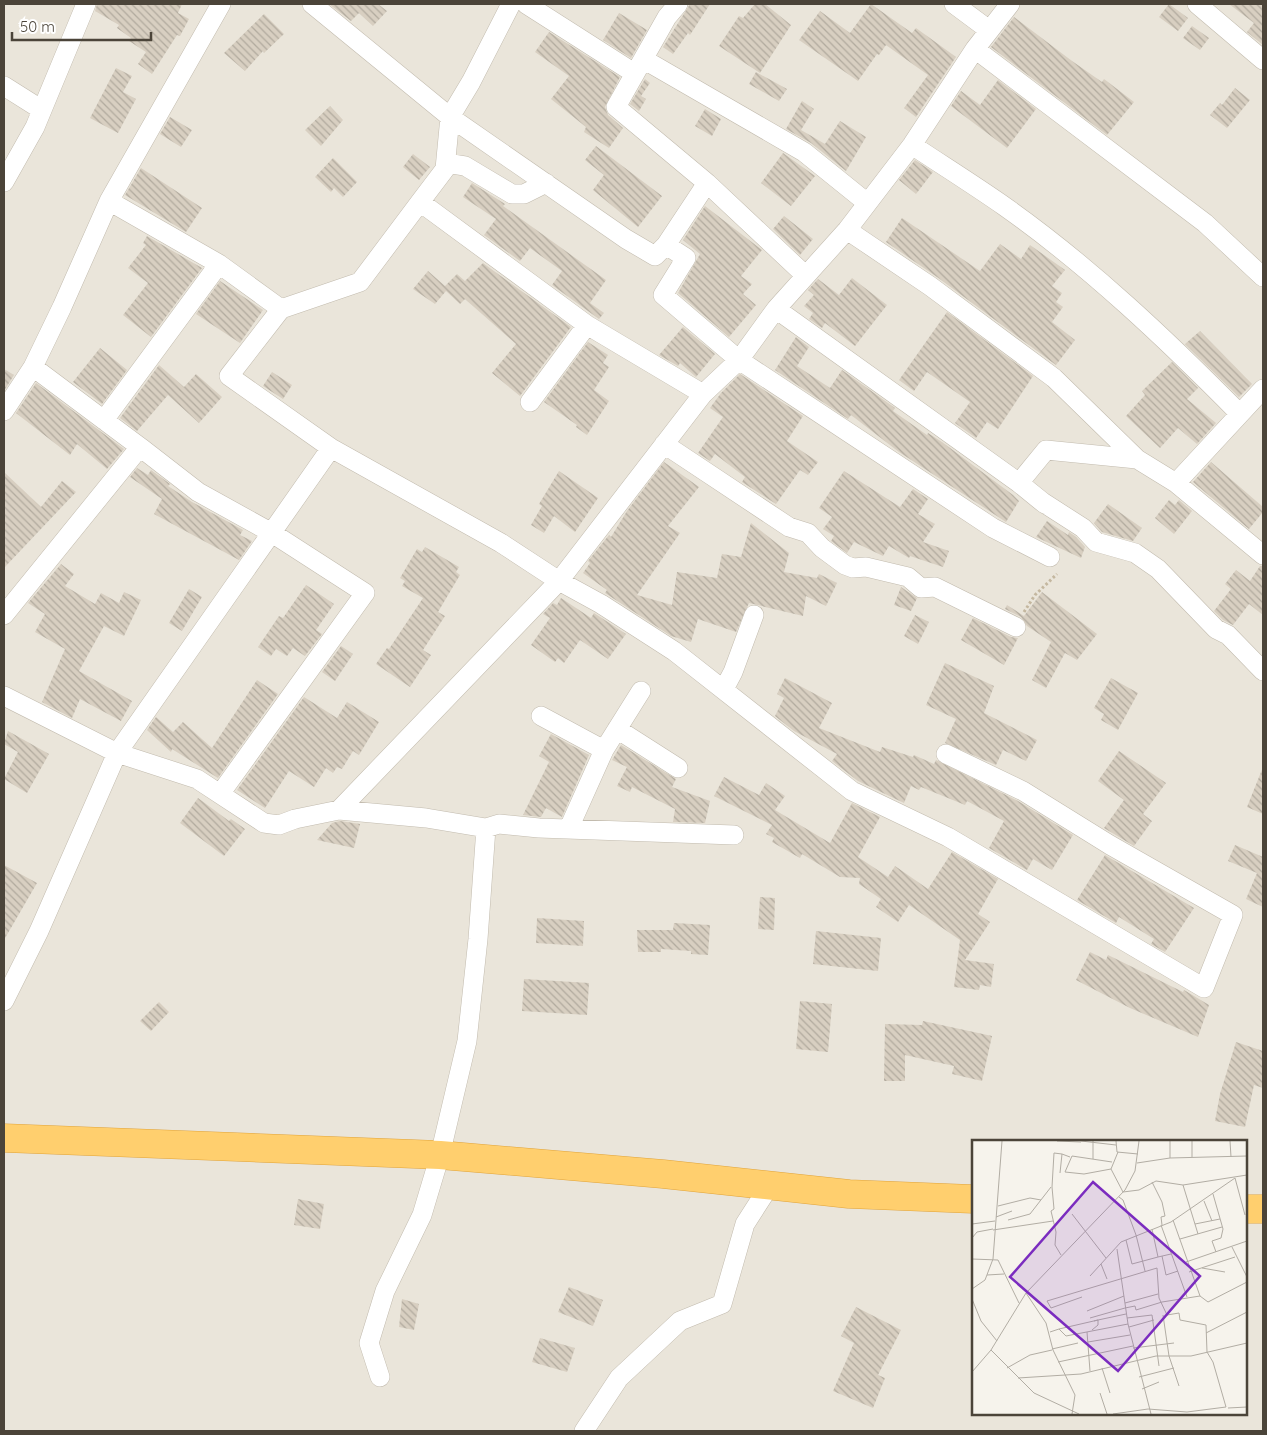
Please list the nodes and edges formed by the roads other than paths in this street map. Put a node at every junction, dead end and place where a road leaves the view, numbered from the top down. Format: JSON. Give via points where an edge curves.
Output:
{"nodes":[{"id":1,"x":86,"y":4,"type":"edge"},
{"id":2,"x":220,"y":4,"type":"edge"},
{"id":3,"x":312,"y":4,"type":"edge"},
{"id":4,"x":510,"y":4,"type":"edge"},
{"id":5,"x":526,"y":4,"type":"edge"},
{"id":6,"x":678,"y":4,"type":"edge"},
{"id":7,"x":954,"y":4,"type":"edge"},
{"id":8,"x":1023,"y":4,"type":"edge"},
{"id":9,"x":1197,"y":4,"type":"edge"},
{"id":10,"x":1006,"y":8,"type":"edge"},
{"id":11,"x":550,"y":11,"type":"edge"},
{"id":12,"x":989,"y":30,"type":"junction"},
{"id":13,"x":975,"y":49,"type":"junction"},
{"id":14,"x":1263,"y":60,"type":"edge"},
{"id":15,"x":639,"y":66,"type":"junction"},
{"id":16,"x":4,"y":86,"type":"edge"},
{"id":17,"x":42,"y":110,"type":"junction"},
{"id":18,"x":450,"y":117,"type":"junction"},
{"id":19,"x":912,"y":145,"type":"junction"},
{"id":20,"x":446,"y":163,"type":"junction"},
{"id":21,"x":4,"y":182,"type":"edge"},
{"id":22,"x":707,"y":183,"type":"junction"},
{"id":23,"x":546,"y":184,"type":"junction"},
{"id":24,"x":109,"y":201,"type":"junction"},
{"id":25,"x":420,"y":202,"type":"junction"},
{"id":26,"x":866,"y":202,"type":"junction"},
{"id":27,"x":847,"y":230,"type":"junction"},
{"id":28,"x":666,"y":245,"type":"junction"},
{"id":29,"x":219,"y":264,"type":"junction"},
{"id":30,"x":805,"y":275,"type":"junction"},
{"id":31,"x":1263,"y":277,"type":"edge"},
{"id":32,"x":281,"y":308,"type":"junction"},
{"id":33,"x":776,"y":309,"type":"junction"},
{"id":34,"x":587,"y":325,"type":"junction"},
{"id":35,"x":739,"y":360,"type":"junction"},
{"id":36,"x":32,"y":367,"type":"junction"},
{"id":37,"x":1263,"y":389,"type":"edge"},
{"id":38,"x":703,"y":394,"type":"junction"},
{"id":39,"x":530,"y":402,"type":"dead end"},
{"id":40,"x":4,"y":411,"type":"edge"},
{"id":41,"x":1240,"y":414,"type":"junction"},
{"id":42,"x":104,"y":420,"type":"junction"},
{"id":43,"x":664,"y":444,"type":"junction"},
{"id":44,"x":140,"y":447,"type":"junction"},
{"id":45,"x":331,"y":448,"type":"junction"},
{"id":46,"x":1137,"y":459,"type":"junction"},
{"id":47,"x":1019,"y":483,"type":"junction"},
{"id":48,"x":1176,"y":483,"type":"junction"},
{"id":49,"x":272,"y":532,"type":"junction"},
{"id":50,"x":1263,"y":555,"type":"edge"},
{"id":51,"x":1050,"y":557,"type":"road end"},
{"id":52,"x":559,"y":581,"type":"junction"},
{"id":53,"x":4,"y":615,"type":"edge"},
{"id":54,"x":754,"y":615,"type":"dead end"},
{"id":55,"x":1016,"y":627,"type":"road end"},
{"id":56,"x":1263,"y":671,"type":"edge"},
{"id":57,"x":724,"y":689,"type":"junction"},
{"id":58,"x":641,"y":691,"type":"dead end"},
{"id":59,"x":4,"y":696,"type":"edge"},
{"id":60,"x":541,"y":716,"type":"dead end"},
{"id":61,"x":617,"y":729,"type":"junction"},
{"id":62,"x":604,"y":750,"type":"junction"},
{"id":63,"x":117,"y":753,"type":"junction"},
{"id":64,"x":946,"y":754,"type":"dead end"},
{"id":65,"x":678,"y":768,"type":"dead end"},
{"id":66,"x":220,"y":794,"type":"junction"},
{"id":67,"x":339,"y":810,"type":"junction"},
{"id":68,"x":486,"y":828,"type":"junction"},
{"id":69,"x":569,"y":828,"type":"junction"},
{"id":70,"x":734,"y":834,"type":"dead end"},
{"id":71,"x":4,"y":1001,"type":"edge"},
{"id":72,"x":4,"y":1138,"type":"edge"},
{"id":73,"x":440,"y":1155,"type":"junction"},
{"id":74,"x":770,"y":1185,"type":"junction"},
{"id":75,"x":972,"y":1198,"type":"edge"},
{"id":76,"x":1247,"y":1209,"type":"edge"},
{"id":77,"x":1263,"y":1209,"type":"edge"},
{"id":78,"x":380,"y":1377,"type":"dead end"},
{"id":79,"x":584,"y":1431,"type":"edge"}],
"edges":[{"from":1,"to":17,"type":"street"},
{"from":2,"to":24,"type":"street"},
{"from":3,"to":18,"type":"street"},
{"from":4,"to":18,"type":"street"},
{"from":5,"to":11,"type":"street"},
{"from":6,"to":15,"type":"street"},
{"from":7,"to":12,"type":"street"},
{"from":8,"to":10,"type":"street"},
{"from":9,"to":14,"type":"street"},
{"from":10,"to":12,"type":"street"},
{"from":11,"to":15,"type":"street"},
{"from":12,"to":13,"type":"street"},
{"from":13,"to":19,"type":"street"},
{"from":13,"to":31,"type":"street","via":[[1205,223]]},
{"from":15,"to":22,"type":"street","via":[[616,107]]},
{"from":15,"to":26,"type":"street","via":[[804,152]]},
{"from":16,"to":17,"type":"street"},
{"from":17,"to":21,"type":"street"},
{"from":18,"to":20,"type":"street"},
{"from":18,"to":23,"type":"street"},
{"from":19,"to":26,"type":"street"},
{"from":19,"to":41,"type":"street","via":[[1005,206],[1078,264],[1174,348]]},
{"from":20,"to":23,"type":"street","via":[[465,166],[512,194],[524,194]]},
{"from":20,"to":25,"type":"street"},
{"from":22,"to":28,"type":"street"},
{"from":22,"to":30,"type":"street"},
{"from":23,"to":28,"type":"street","via":[[655,256]]},
{"from":24,"to":29,"type":"street"},
{"from":24,"to":36,"type":"street"},
{"from":25,"to":32,"type":"street","via":[[360,282]]},
{"from":25,"to":34,"type":"street"},
{"from":26,"to":27,"type":"street"},
{"from":27,"to":30,"type":"street"},
{"from":27,"to":46,"type":"street","via":[[930,286],[1054,378]]},
{"from":28,"to":35,"type":"street","via":[[686,258],[663,295]]},
{"from":29,"to":32,"type":"street"},
{"from":29,"to":42,"type":"street"},
{"from":30,"to":33,"type":"street"},
{"from":32,"to":45,"type":"street","via":[[229,376]]},
{"from":33,"to":35,"type":"street"},
{"from":33,"to":47,"type":"street"},
{"from":34,"to":38,"type":"street"},
{"from":34,"to":39,"type":"street"},
{"from":35,"to":38,"type":"street"},
{"from":35,"to":51,"type":"street","via":[[994,528]]},
{"from":36,"to":40,"type":"street"},
{"from":36,"to":42,"type":"street"},
{"from":37,"to":41,"type":"street"},
{"from":38,"to":43,"type":"street"},
{"from":41,"to":48,"type":"street"},
{"from":42,"to":44,"type":"street"},
{"from":43,"to":52,"type":"street"},
{"from":43,"to":55,"type":"street","via":[[789,527],[808,533],[846,565],[908,578],[921,588],[935,588]]},
{"from":44,"to":49,"type":"street","via":[[198,492]]},
{"from":44,"to":53,"type":"street"},
{"from":45,"to":49,"type":"street"},
{"from":45,"to":52,"type":"street","via":[[502,543]]},
{"from":46,"to":47,"type":"street","via":[[1046,450]]},
{"from":46,"to":48,"type":"street"},
{"from":47,"to":56,"type":"street","via":[[1083,528],[1096,542],[1135,553],[1158,569],[1216,629],[1228,635]]},
{"from":48,"to":50,"type":"street"},
{"from":49,"to":63,"type":"street"},
{"from":49,"to":66,"type":"street","via":[[364,593]]},
{"from":52,"to":57,"type":"street","via":[[674,651]]},
{"from":52,"to":67,"type":"street"},
{"from":54,"to":57,"type":"street","via":[[734,672]]},
{"from":57,"to":64,"type":"street","via":[[852,791],[948,837],[1204,988],[1233,916],[1023,791]]},
{"from":58,"to":61,"type":"street"},
{"from":59,"to":63,"type":"street"},
{"from":60,"to":62,"type":"street"},
{"from":61,"to":62,"type":"street"},
{"from":61,"to":65,"type":"street"},
{"from":62,"to":69,"type":"street"},
{"from":63,"to":66,"type":"street","via":[[197,779]]},
{"from":63,"to":71,"type":"street","via":[[39,931]]},
{"from":66,"to":67,"type":"street","via":[[264,823],[279,825]]},
{"from":67,"to":68,"type":"street","via":[[426,818]]},
{"from":68,"to":69,"type":"street","via":[[499,824]]},
{"from":68,"to":73,"type":"street","via":[[467,1041]]},
{"from":69,"to":70,"type":"street"},
{"from":72,"to":73,"type":"highway"},
{"from":73,"to":74,"type":"highway"},
{"from":73,"to":78,"type":"street","via":[[422,1215],[384,1291],[369,1343]]},
{"from":74,"to":75,"type":"highway","via":[[849,1194]]},
{"from":74,"to":79,"type":"street","via":[[745,1224],[722,1304],[680,1321],[619,1378]]},
{"from":76,"to":77,"type":"highway"}]}
